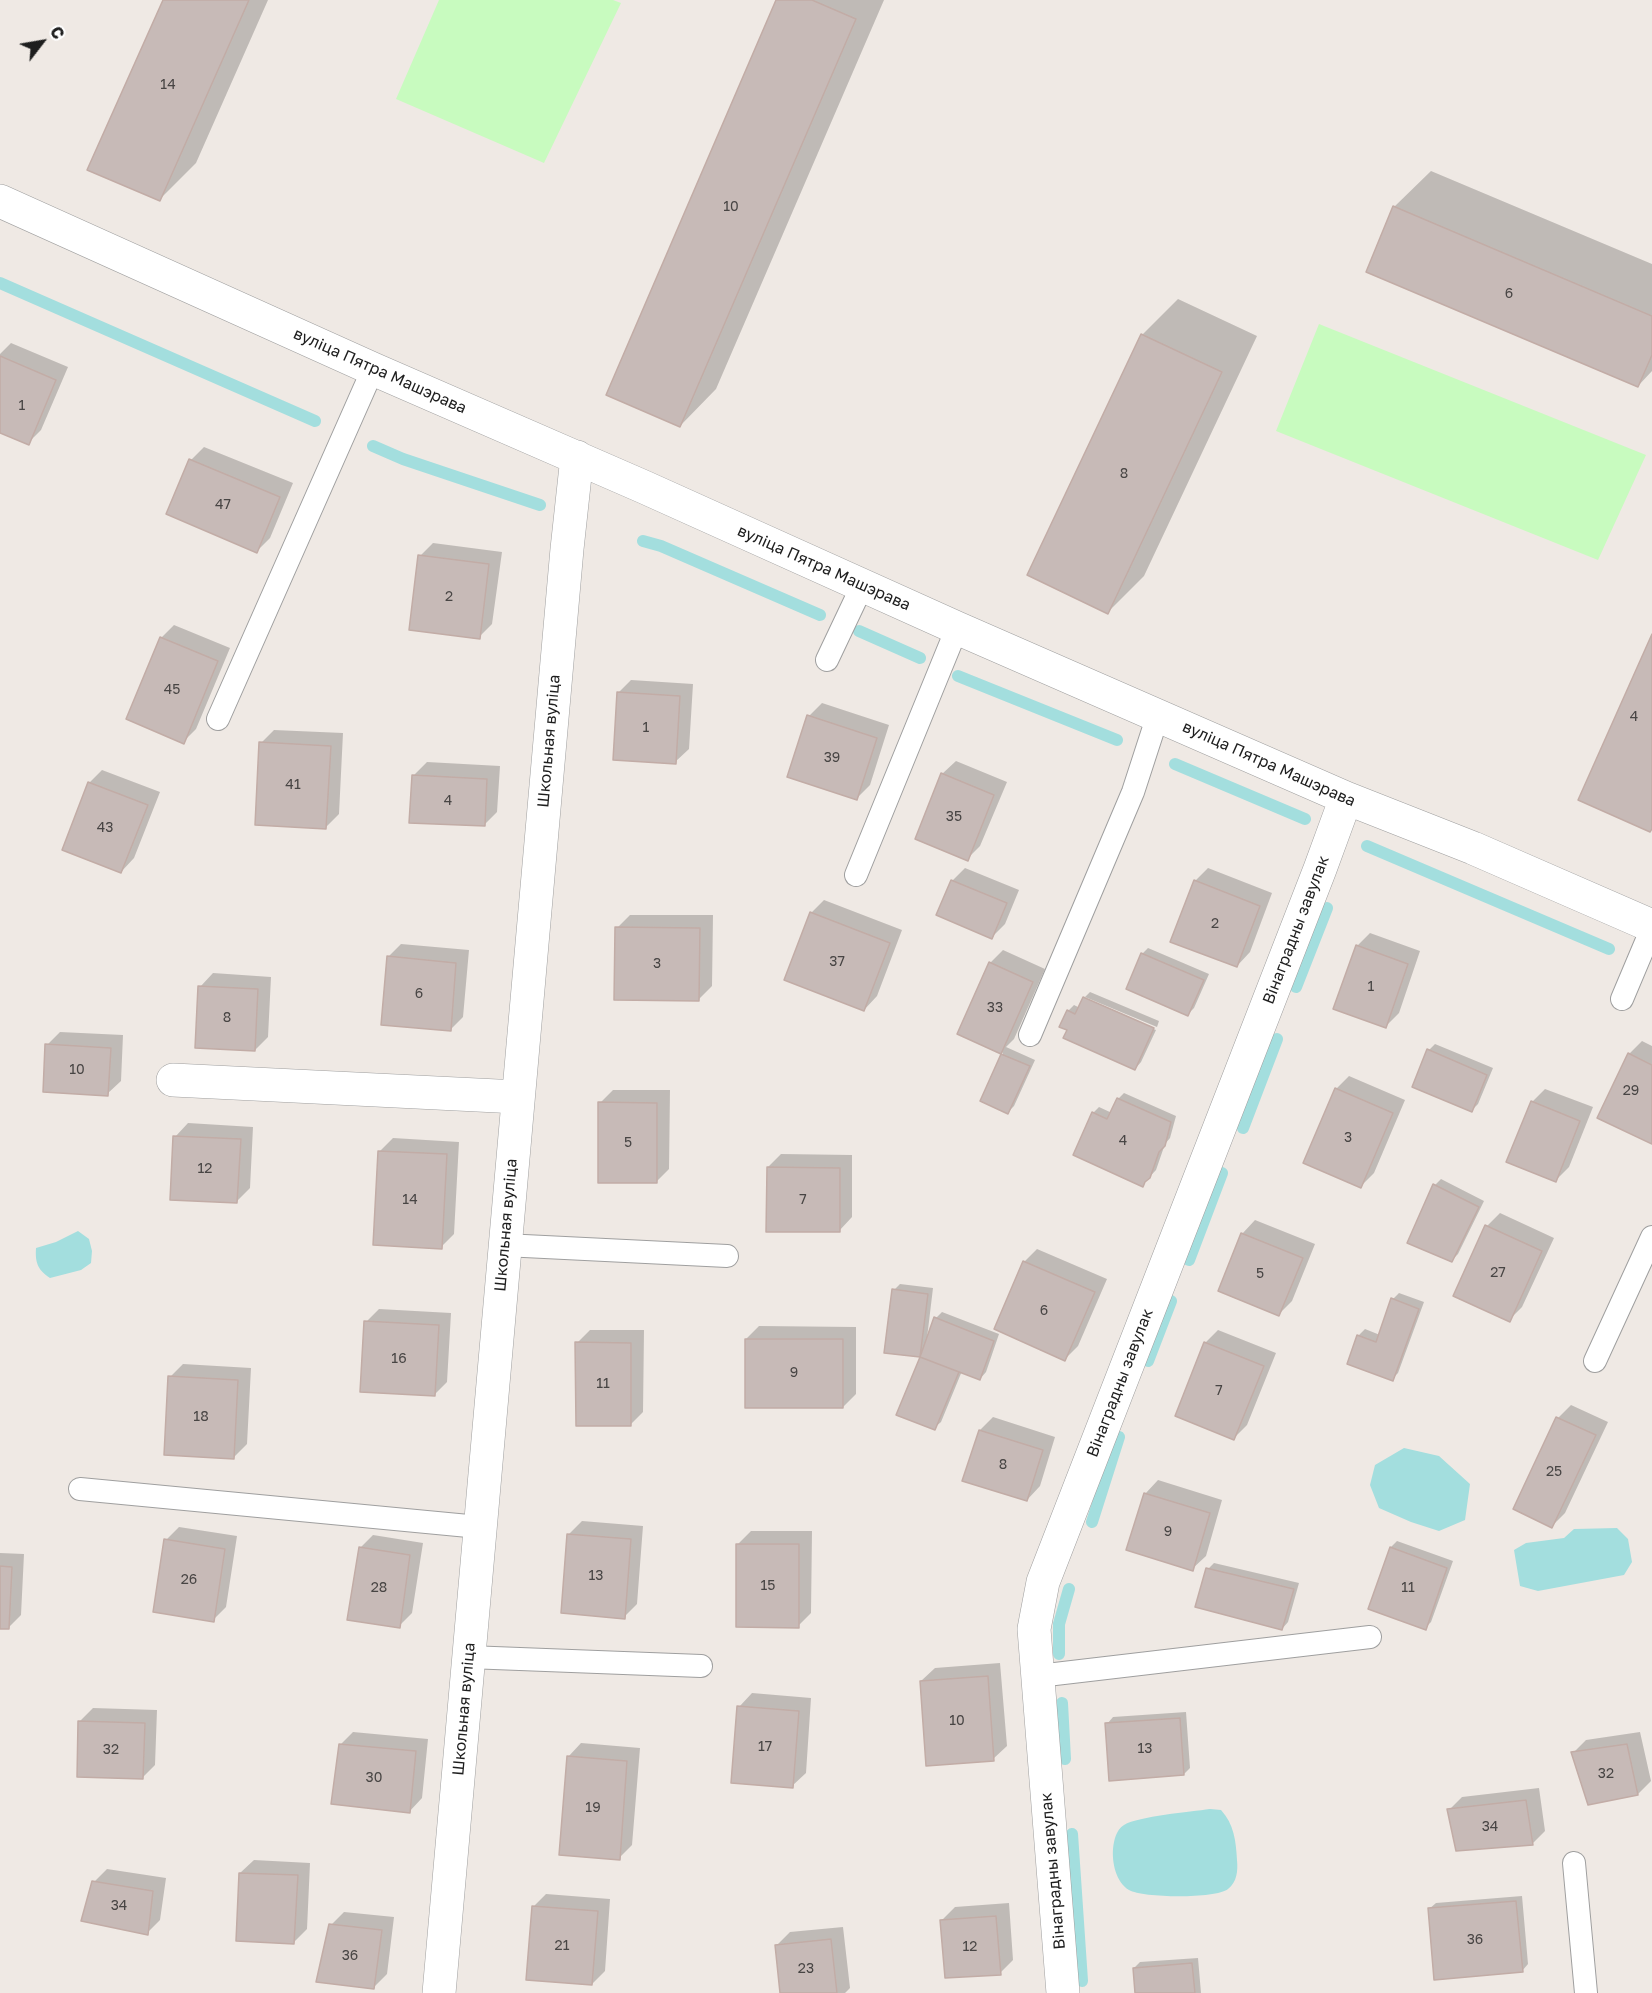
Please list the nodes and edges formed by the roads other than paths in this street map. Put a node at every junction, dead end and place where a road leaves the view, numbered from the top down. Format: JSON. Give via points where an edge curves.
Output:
{"nodes":[{"id":1,"x":0,"y":201,"type":"edge"},
{"id":2,"x":373,"y":369,"type":"junction"},
{"id":3,"x":577,"y":457,"type":"junction"},
{"id":4,"x":862,"y":584,"type":"junction"},
{"id":5,"x":957,"y":628,"type":"junction"},
{"id":6,"x":827,"y":660,"type":"dead end"},
{"id":7,"x":1158,"y":715,"type":"junction"},
{"id":8,"x":218,"y":719,"type":"dead end"},
{"id":9,"x":1346,"y":798,"type":"junction"},
{"id":10,"x":856,"y":875,"type":"dead end"},
{"id":11,"x":1652,"y":927,"type":"edge"},
{"id":12,"x":1622,"y":999,"type":"dead end"},
{"id":13,"x":1030,"y":1035,"type":"dead end"},
{"id":14,"x":173,"y":1080,"type":"dead end"},
{"id":15,"x":518,"y":1097,"type":"junction"},
{"id":16,"x":1652,"y":1237,"type":"edge"},
{"id":17,"x":504,"y":1245,"type":"junction"},
{"id":18,"x":727,"y":1256,"type":"dead end"},
{"id":19,"x":1595,"y":1361,"type":"dead end"},
{"id":20,"x":80,"y":1489,"type":"dead end"},
{"id":21,"x":479,"y":1527,"type":"junction"},
{"id":22,"x":1370,"y":1638,"type":"dead end"},
{"id":23,"x":468,"y":1658,"type":"junction"},
{"id":24,"x":701,"y":1666,"type":"dead end"},
{"id":25,"x":1038,"y":1676,"type":"junction"},
{"id":26,"x":1574,"y":1863,"type":"dead end"},
{"id":27,"x":440,"y":1993,"type":"edge"},
{"id":28,"x":1063,"y":1993,"type":"edge"},
{"id":29,"x":1586,"y":1993,"type":"edge"}],
"edges":[{"from":1,"to":2,"type":"street","name":"вуліца Пятра Машэрава"},
{"from":2,"to":3,"type":"street","name":"вуліца Пятра Машэрава"},
{"from":2,"to":8,"type":"lane"},
{"from":3,"to":4,"type":"street","name":"вуліца Пятра Машэрава"},
{"from":3,"to":15,"type":"street","name":"Школьная вуліца"},
{"from":4,"to":5,"type":"street","name":"вуліца Пятра Машэрава"},
{"from":4,"to":6,"type":"lane"},
{"from":5,"to":7,"type":"street","name":"вуліца Пятра Машэрава"},
{"from":5,"to":10,"type":"lane"},
{"from":7,"to":9,"type":"street","name":"вуліца Пятра Машэрава"},
{"from":7,"to":13,"type":"lane","via":[[1133,792]]},
{"from":9,"to":11,"type":"street","name":"вуліца Пятра Машэрава","via":[[1473,848]]},
{"from":9,"to":25,"type":"street","name":"Вінаградны завулак","via":[[1043,1582],[1034,1629]]},
{"from":11,"to":12,"type":"lane"},
{"from":14,"to":15,"type":"street"},
{"from":15,"to":17,"type":"street","name":"Школьная вуліца"},
{"from":16,"to":19,"type":"lane"},
{"from":17,"to":18,"type":"lane"},
{"from":17,"to":21,"type":"street","name":"Школьная вуліца"},
{"from":20,"to":21,"type":"lane"},
{"from":21,"to":23,"type":"street","name":"Школьная вуліца"},
{"from":22,"to":25,"type":"lane"},
{"from":23,"to":24,"type":"lane"},
{"from":23,"to":27,"type":"street","name":"Школьная вуліца"},
{"from":25,"to":28,"type":"street","name":"Вінаградны завулак"},
{"from":26,"to":29,"type":"lane"}]}
